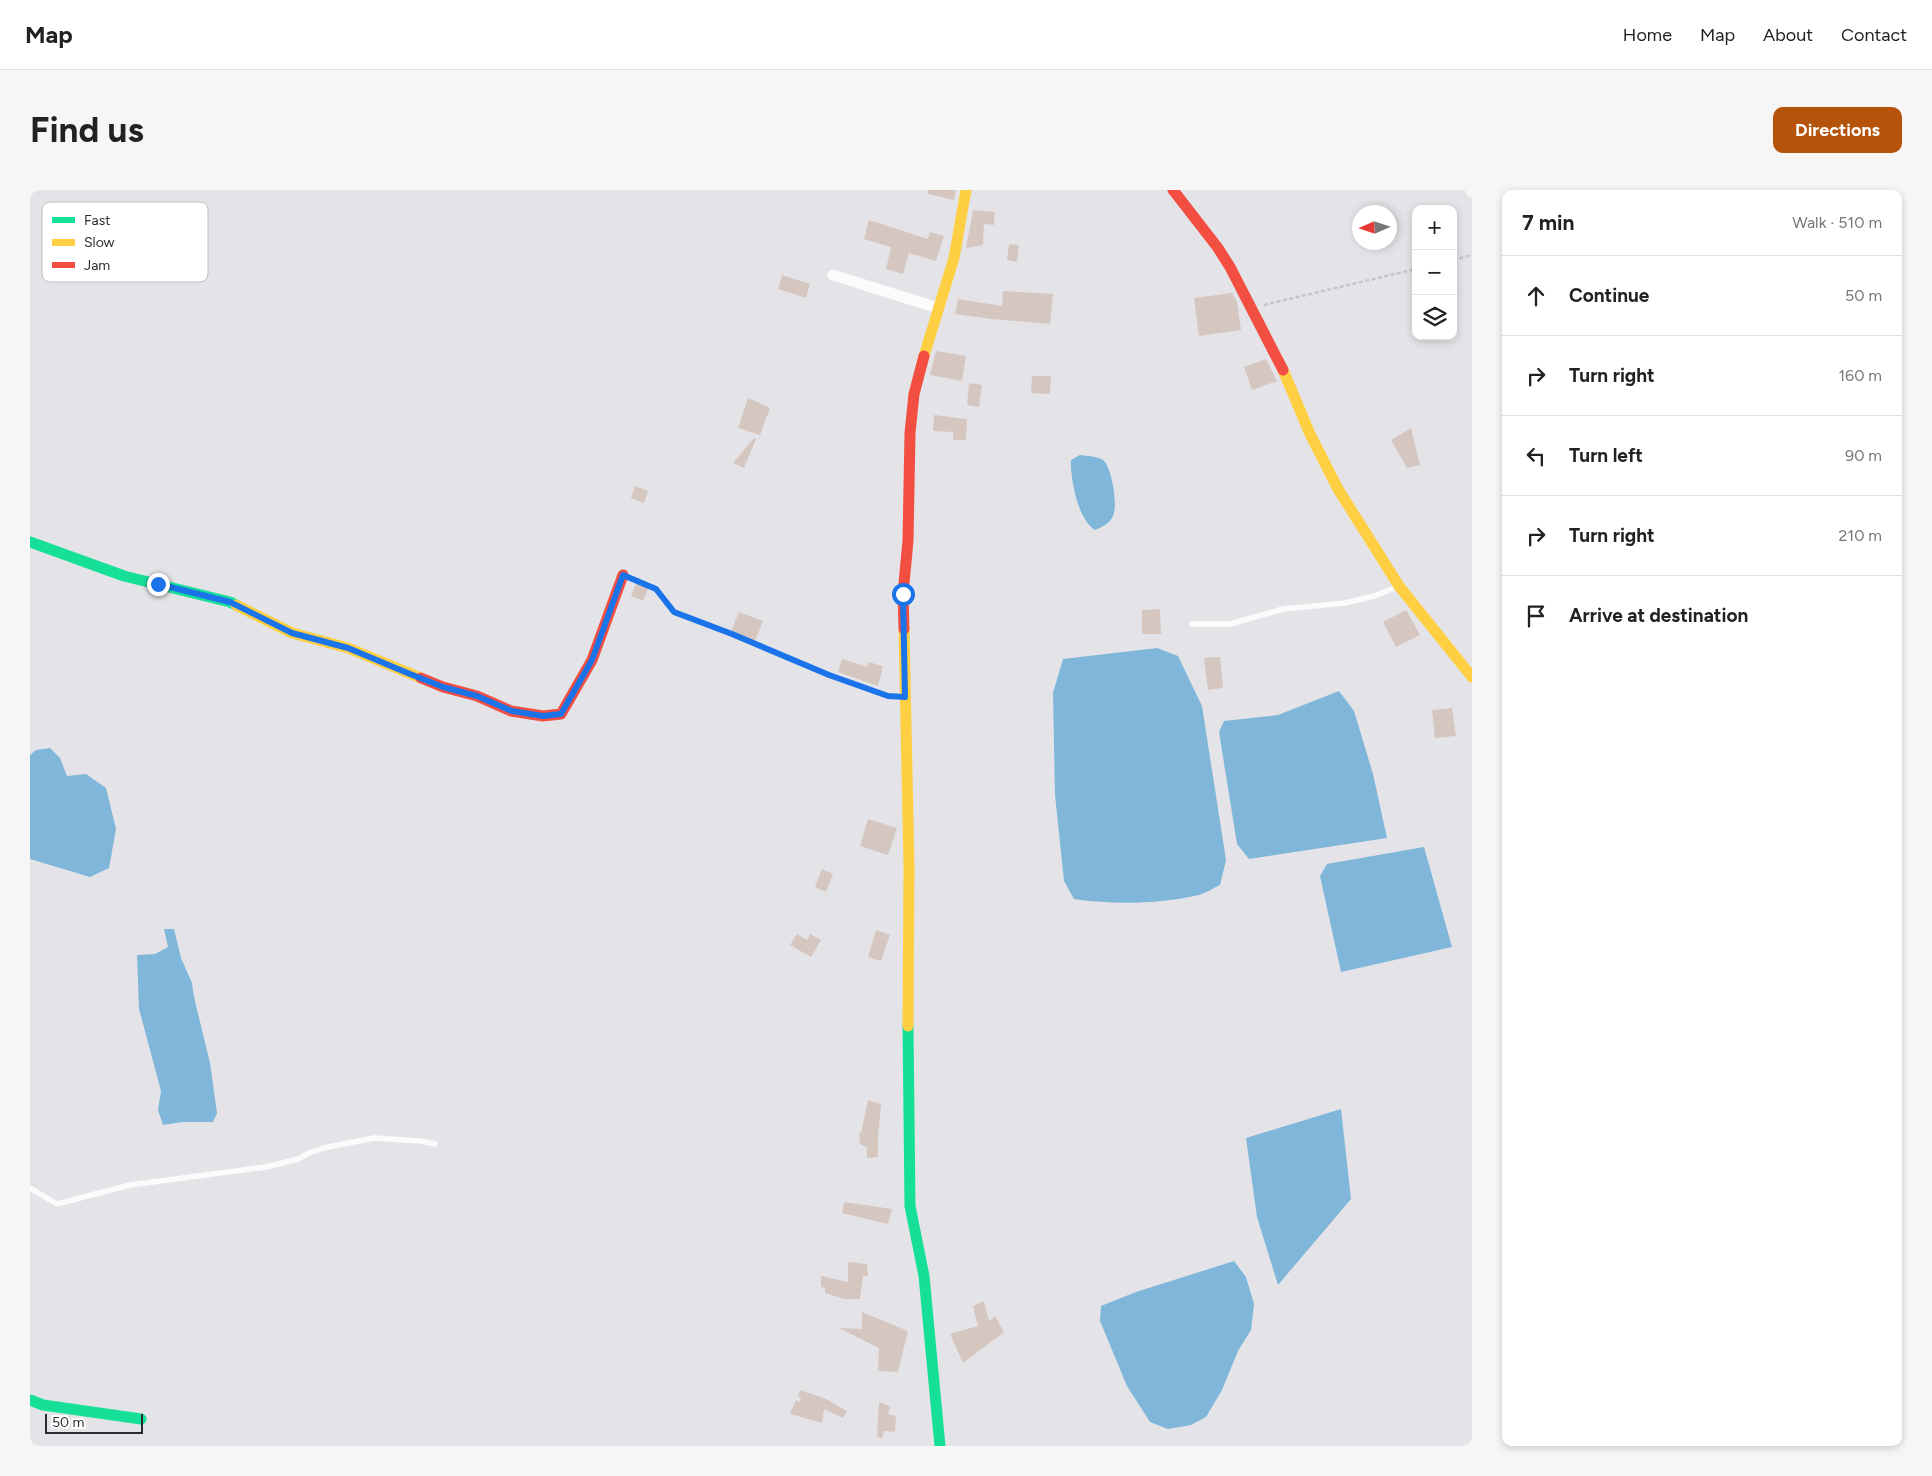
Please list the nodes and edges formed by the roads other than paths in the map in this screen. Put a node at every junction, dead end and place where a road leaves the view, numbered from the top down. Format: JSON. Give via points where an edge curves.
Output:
{"nodes":[{"id":1,"x":966,"y":190,"type":"edge"},
{"id":2,"x":1173,"y":190,"type":"edge"},
{"id":3,"x":833,"y":275,"type":"dead end"},
{"id":4,"x":938,"y":308,"type":"junction"},
{"id":5,"x":30,"y":542,"type":"edge"},
{"id":6,"x":623,"y":575,"type":"road end"},
{"id":7,"x":1399,"y":586,"type":"junction"},
{"id":8,"x":1192,"y":624,"type":"dead end"},
{"id":9,"x":1472,"y":677,"type":"edge"},
{"id":10,"x":435,"y":1144,"type":"dead end"},
{"id":11,"x":30,"y":1188,"type":"edge"},
{"id":12,"x":30,"y":1400,"type":"edge"},
{"id":13,"x":142,"y":1419,"type":"dead end"},
{"id":14,"x":940,"y":1446,"type":"edge"}],
"edges":[{"from":1,"to":4,"type":"street","via":[[954,258]]},
{"from":2,"to":7,"type":"street","via":[[1230,268],[1285,373],[1324,464]]},
{"from":3,"to":4,"type":"street"},
{"from":4,"to":14,"type":"street","via":[[914,394],[903,594],[909,866],[910,1206],[924,1276]]},
{"from":5,"to":6,"type":"street","via":[[124,576],[230,602],[292,633],[348,648],[512,711],[543,716],[561,714],[574,692],[592,660]]},
{"from":7,"to":8,"type":"lane","via":[[1345,603],[1283,609],[1230,624]]},
{"from":7,"to":9,"type":"street"},
{"from":10,"to":11,"type":"lane","via":[[374,1138],[323,1148],[298,1159],[266,1167],[130,1185],[57,1204]]},
{"from":12,"to":13,"type":"street"}]}
